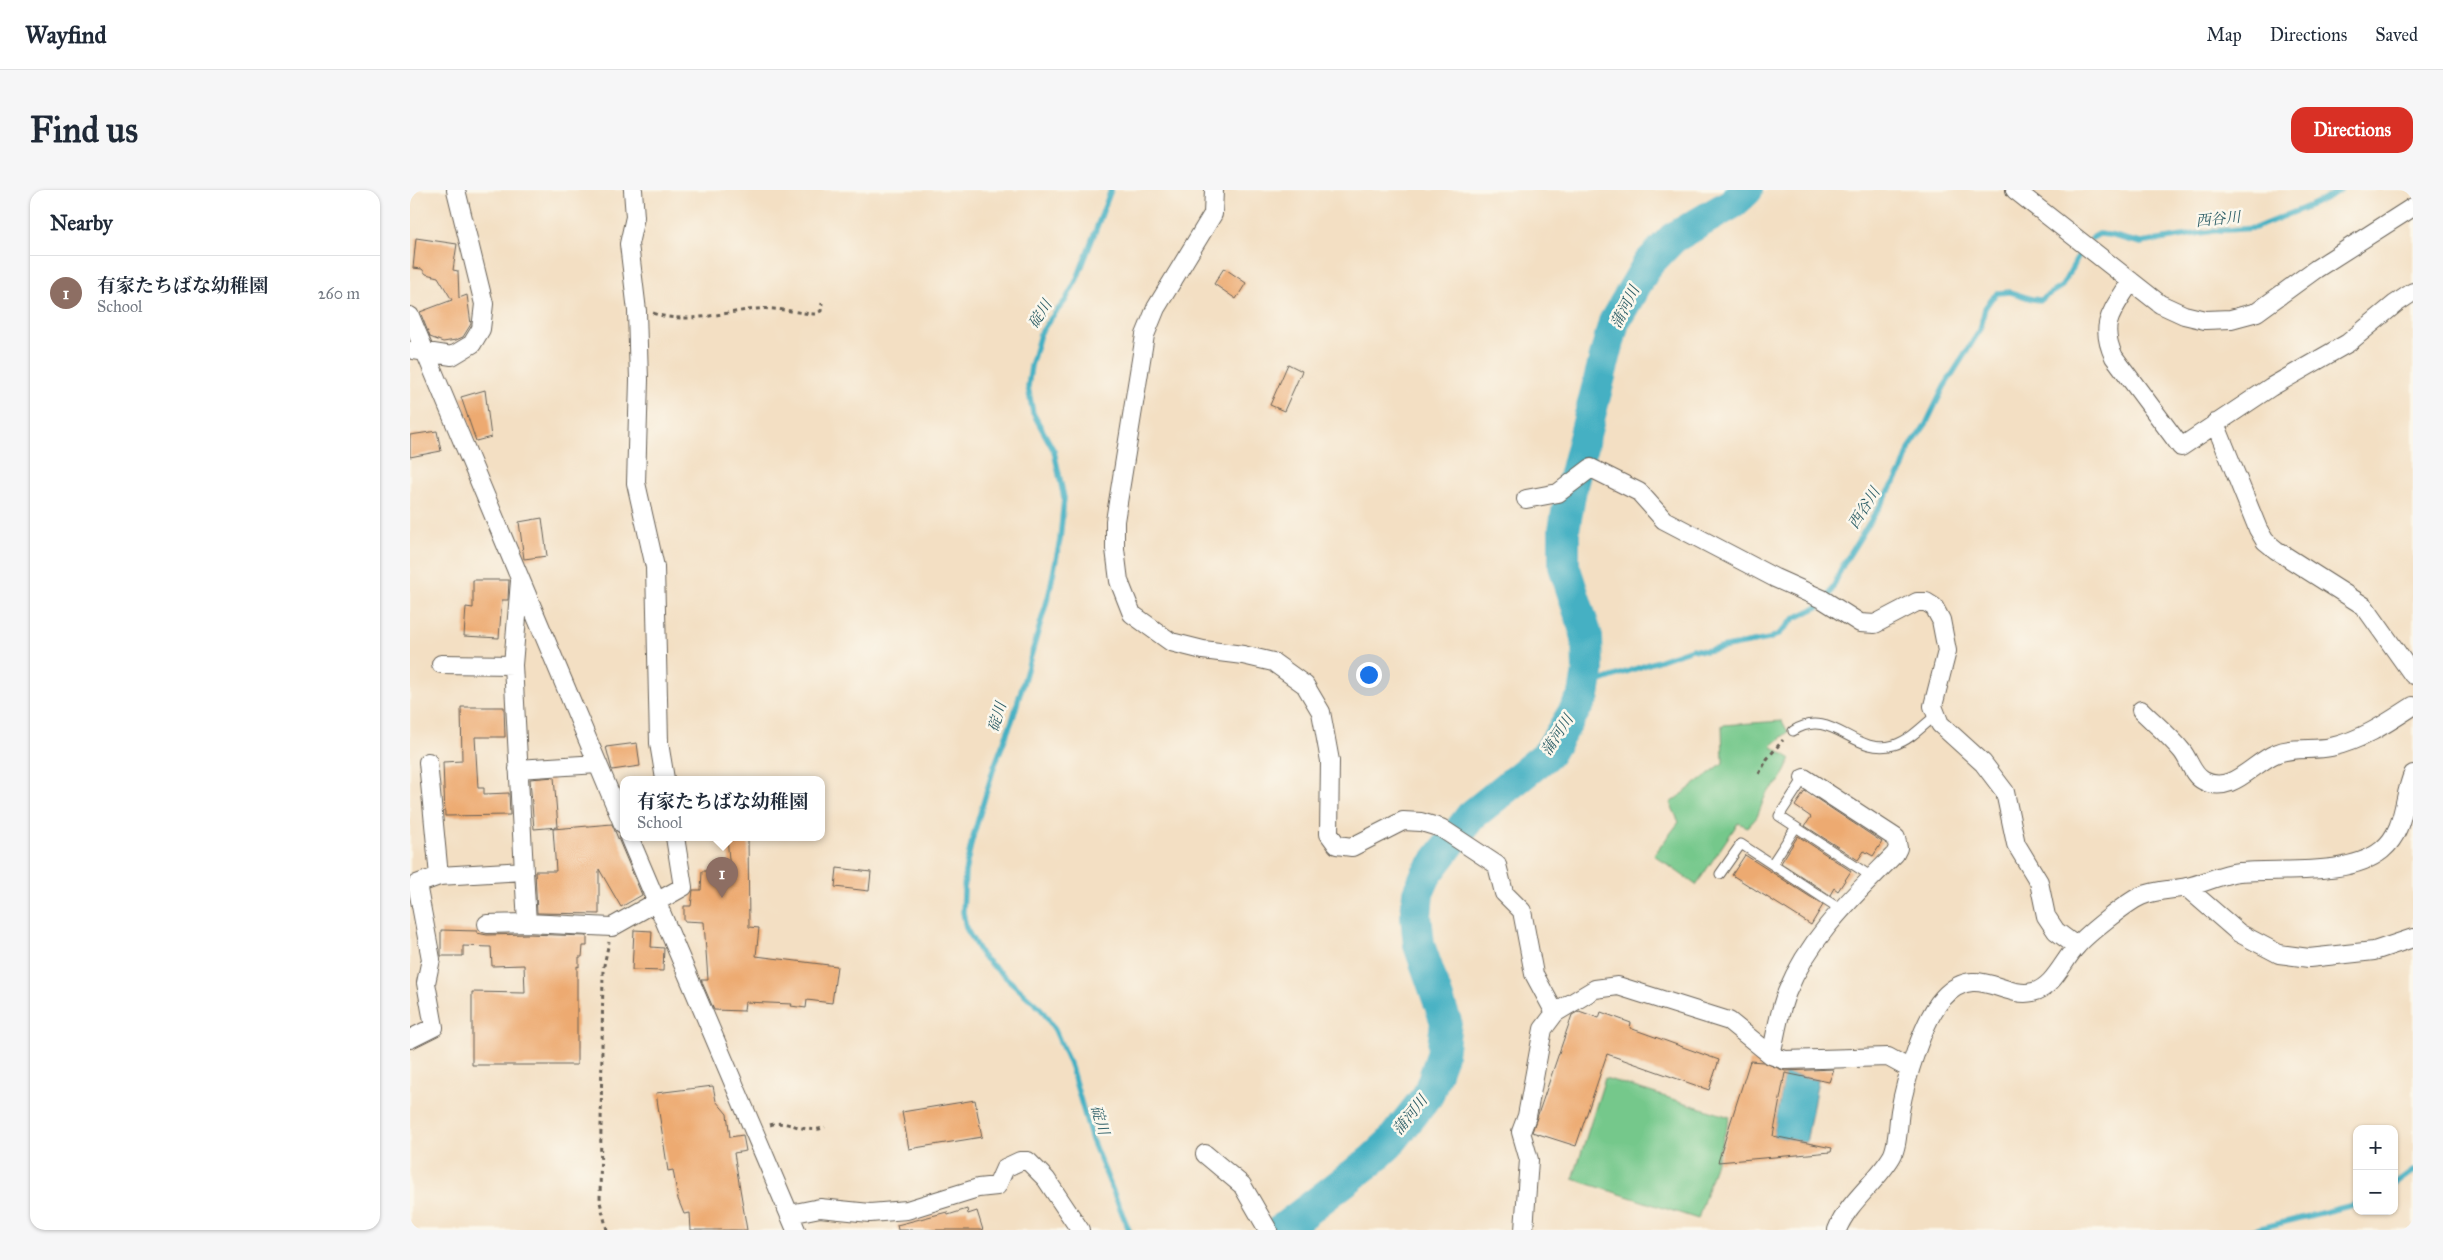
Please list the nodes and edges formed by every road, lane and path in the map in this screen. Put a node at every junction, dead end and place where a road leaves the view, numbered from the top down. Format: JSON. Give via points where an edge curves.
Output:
{"nodes":[{"id":1,"x":456,"y":190,"type":"edge"},
{"id":2,"x":633,"y":190,"type":"edge"},
{"id":3,"x":1214,"y":190,"type":"edge"},
{"id":4,"x":2022,"y":192,"type":"edge"},
{"id":5,"x":2413,"y":207,"type":"edge"},
{"id":6,"x":2131,"y":281,"type":"junction"},
{"id":7,"x":2413,"y":292,"type":"edge"},
{"id":8,"x":822,"y":302,"type":"dead end"},
{"id":9,"x":637,"y":311,"type":"junction"},
{"id":10,"x":410,"y":316,"type":"edge"},
{"id":11,"x":417,"y":351,"type":"edge"},
{"id":12,"x":2215,"y":424,"type":"junction"},
{"id":13,"x":1526,"y":499,"type":"dead end"},
{"id":14,"x":520,"y":581,"type":"junction"},
{"id":15,"x":441,"y":664,"type":"dead end"},
{"id":16,"x":513,"y":665,"type":"junction"},
{"id":17,"x":2413,"y":675,"type":"edge"},
{"id":18,"x":2413,"y":706,"type":"edge"},
{"id":19,"x":2141,"y":710,"type":"dead end"},
{"id":20,"x":1935,"y":716,"type":"junction"},
{"id":21,"x":1793,"y":730,"type":"joint"},
{"id":22,"x":428,"y":762,"type":"dead end"},
{"id":23,"x":598,"y":764,"type":"junction"},
{"id":24,"x":518,"y":769,"type":"junction"},
{"id":25,"x":1759,"y":774,"type":"dead end"},
{"id":26,"x":2413,"y":774,"type":"edge"},
{"id":27,"x":664,"y":776,"type":"edge"},
{"id":28,"x":1804,"y":778,"type":"joint"},
{"id":29,"x":620,"y":817,"type":"edge"},
{"id":30,"x":1796,"y":827,"type":"junction"},
{"id":31,"x":631,"y":841,"type":"edge"},
{"id":32,"x":676,"y":841,"type":"edge"},
{"id":33,"x":1772,"y":864,"type":"junction"},
{"id":34,"x":524,"y":871,"type":"junction"},
{"id":35,"x":1720,"y":874,"type":"dead end"},
{"id":36,"x":439,"y":876,"type":"junction"},
{"id":37,"x":1872,"y":877,"type":"junction"},
{"id":38,"x":2186,"y":887,"type":"junction"},
{"id":39,"x":656,"y":902,"type":"junction"},
{"id":40,"x":1840,"y":909,"type":"junction"},
{"id":41,"x":527,"y":923,"type":"junction"},
{"id":42,"x":487,"y":924,"type":"dead end"},
{"id":43,"x":612,"y":927,"type":"junction"},
{"id":44,"x":2413,"y":938,"type":"edge"},
{"id":45,"x":2076,"y":946,"type":"junction"},
{"id":46,"x":1555,"y":1012,"type":"junction"},
{"id":47,"x":410,"y":1039,"type":"edge"},
{"id":48,"x":1771,"y":1055,"type":"junction"},
{"id":49,"x":1910,"y":1069,"type":"junction"},
{"id":50,"x":825,"y":1127,"type":"dead end"},
{"id":51,"x":754,"y":1132,"type":"junction"},
{"id":52,"x":1204,"y":1154,"type":"dead end"},
{"id":53,"x":793,"y":1222,"type":"edge"},
{"id":54,"x":1266,"y":1226,"type":"edge"},
{"id":55,"x":607,"y":1230,"type":"edge"},
{"id":56,"x":1080,"y":1230,"type":"edge"},
{"id":57,"x":1524,"y":1230,"type":"edge"},
{"id":58,"x":1837,"y":1230,"type":"edge"}],
"edges":[{"from":1,"to":11,"type":"street","via":[[484,304],[481,329],[472,344],[452,356]]},
{"from":2,"to":9,"type":"street","via":[[635,217],[629,244]]},
{"from":3,"to":46,"type":"street","via":[[1213,214],[1156,308],[1145,335],[1115,521],[1119,581],[1132,614],[1171,642],[1272,662],[1305,685],[1321,712],[1330,761],[1329,834],[1337,845],[1352,847],[1403,821],[1421,822],[1441,828],[1497,866],[1504,893],[1522,911],[1534,974]]},
{"from":4,"to":6,"type":"street"},
{"from":5,"to":6,"type":"street","via":[[2316,269],[2257,312],[2231,319],[2205,320],[2184,315],[2160,304]]},
{"from":6,"to":12,"type":"street","via":[[2106,328],[2114,357],[2181,447]]},
{"from":7,"to":12,"type":"street","via":[[2348,343]]},
{"from":8,"to":9,"type":"path","via":[[821,310],[815,314],[766,308],[696,318],[666,318]]},
{"from":9,"to":27,"type":"street","via":[[636,484],[655,567],[659,744]]},
{"from":10,"to":11,"type":"street"},
{"from":11,"to":14,"type":"street"},
{"from":12,"to":17,"type":"street","via":[[2265,541],[2364,606]]},
{"from":13,"to":20,"type":"street","via":[[1558,493],[1592,468],[1639,492],[1664,520],[1824,600],[1860,623],[1874,624],[1917,602],[1926,602],[1934,607],[1941,620],[1947,651],[1934,695]]},
{"from":14,"to":16,"type":"street"},
{"from":14,"to":23,"type":"street"},
{"from":15,"to":16,"type":"street"},
{"from":16,"to":24,"type":"street"},
{"from":18,"to":19,"type":"street","via":[[2371,733],[2329,748],[2276,753],[2233,782],[2223,784],[2203,781],[2194,773],[2182,752]]},
{"from":20,"to":21,"type":"lane","via":[[1905,740],[1885,746],[1862,742],[1825,724],[1802,724]]},
{"from":20,"to":45,"type":"street","via":[[1983,763],[2005,792],[2016,844],[2039,882],[2046,916],[2056,931]]},
{"from":21,"to":25,"type":"path","via":[[1775,748]]},
{"from":22,"to":36,"type":"street"},
{"from":23,"to":24,"type":"street"},
{"from":23,"to":29,"type":"street"},
{"from":24,"to":34,"type":"street"},
{"from":26,"to":38,"type":"street","via":[[2396,834],[2382,850],[2366,860],[2332,867],[2238,872]]},
{"from":28,"to":30,"type":"lane","via":[[1778,816]]},
{"from":28,"to":37,"type":"street","via":[[1896,838],[1898,848],[1895,854]]},
{"from":30,"to":33,"type":"lane"},
{"from":30,"to":37,"type":"lane"},
{"from":31,"to":39,"type":"street"},
{"from":32,"to":39,"type":"street","via":[[684,887]]},
{"from":33,"to":35,"type":"lane","via":[[1741,844]]},
{"from":33,"to":40,"type":"lane"},
{"from":34,"to":36,"type":"street"},
{"from":34,"to":41,"type":"street"},
{"from":36,"to":47,"type":"street","via":[[417,884],[431,958],[426,982],[434,1027]]},
{"from":37,"to":40,"type":"street"},
{"from":38,"to":44,"type":"street","via":[[2239,933],[2279,954],[2309,958],[2374,951]]},
{"from":38,"to":45,"type":"street","via":[[2141,896]]},
{"from":39,"to":43,"type":"street"},
{"from":39,"to":51,"type":"street"},
{"from":40,"to":48,"type":"street","via":[[1826,926],[1786,993]]},
{"from":41,"to":42,"type":"street"},
{"from":41,"to":43,"type":"street"},
{"from":43,"to":55,"type":"path","via":[[603,970],[601,1078],[600,1202]]},
{"from":45,"to":49,"type":"street","via":[[2053,979],[2033,992],[1980,982],[1954,988],[1934,1010]]},
{"from":46,"to":48,"type":"street","via":[[1595,988],[1618,986],[1729,1021]]},
{"from":46,"to":57,"type":"street","via":[[1543,1030],[1521,1132],[1529,1160]]},
{"from":48,"to":49,"type":"street","via":[[1785,1060],[1888,1057]]},
{"from":49,"to":58,"type":"street","via":[[1893,1155]]},
{"from":50,"to":51,"type":"path","via":[[812,1131],[774,1123]]},
{"from":51,"to":53,"type":"street"},
{"from":52,"to":54,"type":"street","via":[[1242,1186]]},
{"from":53,"to":56,"type":"street","via":[[820,1208],[870,1213],[906,1210],[978,1188],[996,1186],[1005,1168],[1020,1161],[1028,1162],[1046,1179]]}]}
